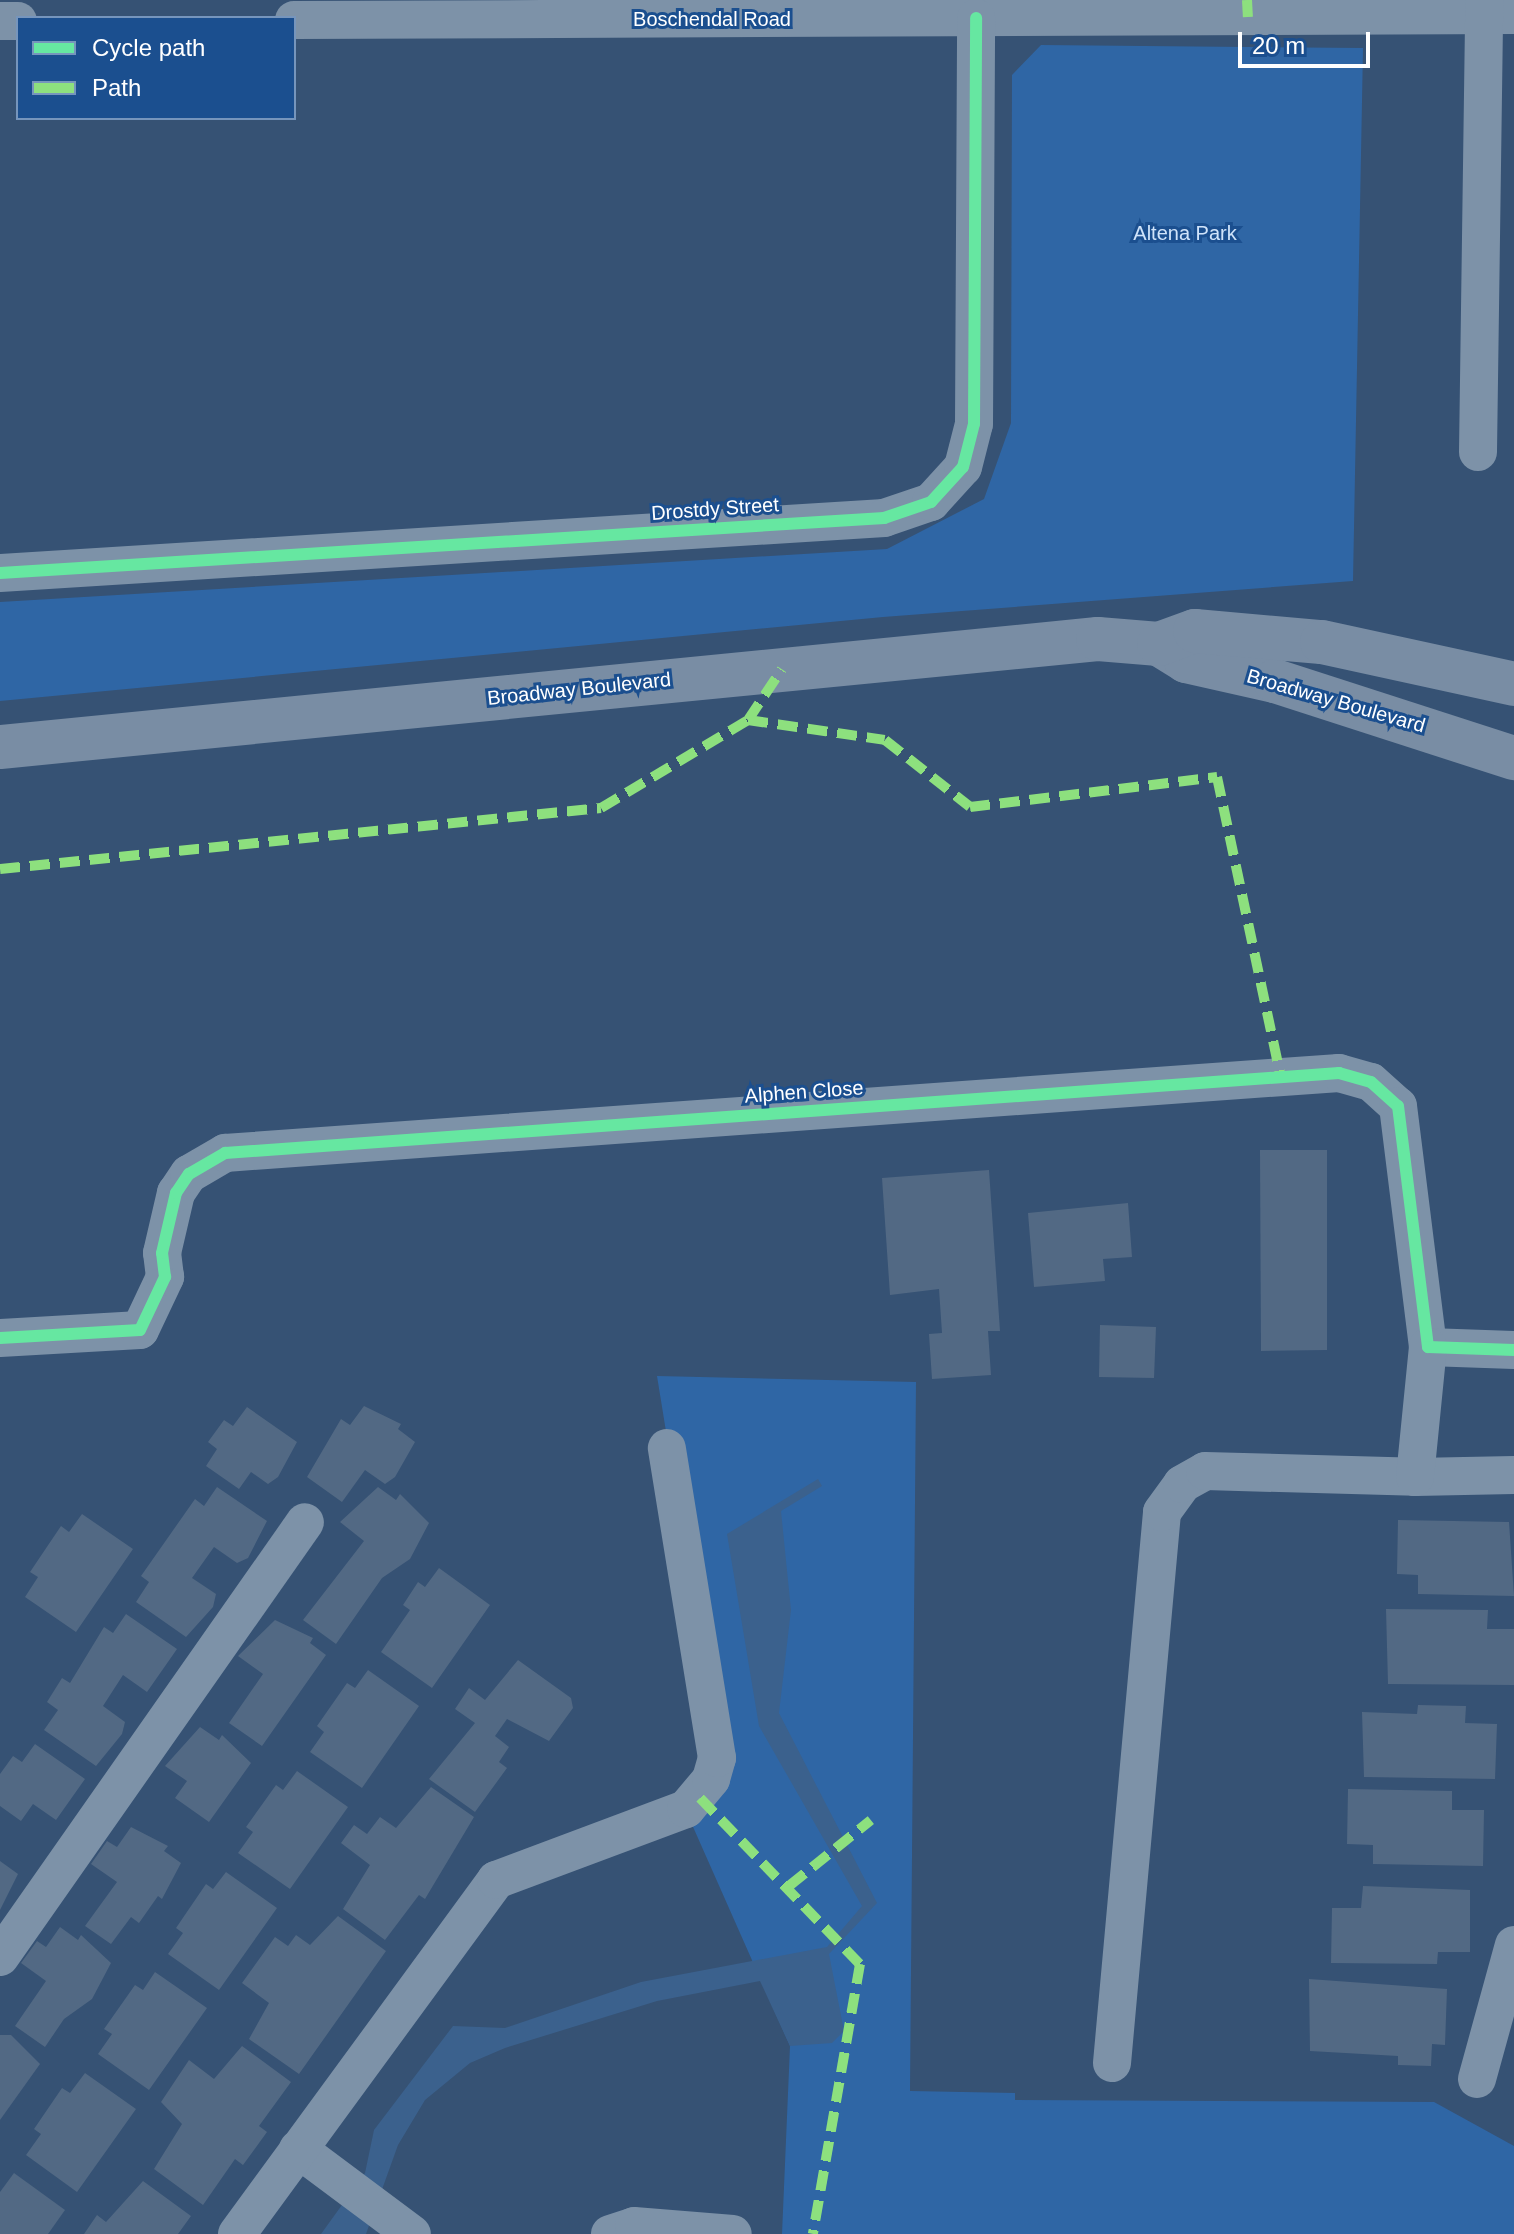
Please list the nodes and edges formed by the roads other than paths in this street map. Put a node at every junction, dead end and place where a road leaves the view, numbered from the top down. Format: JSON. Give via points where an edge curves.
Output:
{"nodes":[{"id":1,"x":538,"y":10,"type":"edge"},
{"id":2,"x":1494,"y":10,"type":"edge"},
{"id":3,"x":976,"y":18,"type":"junction"},
{"id":4,"x":296,"y":20,"type":"edge"},
{"id":5,"x":1478,"y":452,"type":"dead end"},
{"id":6,"x":0,"y":573,"type":"edge"},
{"id":7,"x":1159,"y":644,"type":"junction"},
{"id":8,"x":1514,"y":684,"type":"edge"},
{"id":9,"x":0,"y":747,"type":"edge"},
{"id":10,"x":1514,"y":758,"type":"edge"},
{"id":11,"x":0,"y":1338,"type":"edge"},
{"id":12,"x":1428,"y":1347,"type":"junction"},
{"id":13,"x":1514,"y":1350,"type":"edge"},
{"id":14,"x":667,"y":1448,"type":"dead end"},
{"id":15,"x":1514,"y":1475,"type":"edge"},
{"id":16,"x":1415,"y":1477,"type":"junction"},
{"id":17,"x":305,"y":1522,"type":"dead end"},
{"id":18,"x":1514,"y":1945,"type":"edge"},
{"id":19,"x":0,"y":1957,"type":"edge"},
{"id":20,"x":1112,"y":2063,"type":"dead end"},
{"id":21,"x":1477,"y":2079,"type":"dead end"},
{"id":22,"x":298,"y":2149,"type":"junction"},
{"id":23,"x":399,"y":2224,"type":"edge"},
{"id":24,"x":237,"y":2234,"type":"edge"},
{"id":25,"x":610,"y":2234,"type":"edge"},
{"id":26,"x":733,"y":2234,"type":"edge"}],
"edges":[{"from":1,"to":3,"type":"street","name":"Boschendal Road"},
{"from":1,"to":4,"type":"street","name":"Boschendal Road"},
{"from":2,"to":3,"type":"street","name":"Boschendal Road"},
{"from":2,"to":5,"type":"street"},
{"from":3,"to":6,"type":"street","name":"Drostdy Street","via":[[974,424],[963,467],[931,502],[884,518]]},
{"from":7,"to":8,"type":"main road","name":"Broadway Boulevard","via":[[1195,631],[1244,631]]},
{"from":7,"to":9,"type":"main road","name":"Broadway Boulevard","via":[[1098,639]]},
{"from":7,"to":10,"type":"main road","name":"Broadway Boulevard","via":[[1186,661],[1275,681]]},
{"from":11,"to":12,"type":"street","name":"Alphen Close","via":[[140,1330],[165,1277],[162,1253],[176,1193],[189,1174],[225,1153],[1339,1073],[1371,1082],[1398,1106]]},
{"from":12,"to":13,"type":"street"},
{"from":12,"to":16,"type":"street"},
{"from":14,"to":22,"type":"street","via":[[717,1758],[711,1779],[686,1809],[496,1880]]},
{"from":15,"to":16,"type":"street"},
{"from":16,"to":20,"type":"street","via":[[1205,1471],[1182,1484],[1162,1512]]},
{"from":17,"to":19,"type":"street"},
{"from":18,"to":21,"type":"street"},
{"from":22,"to":23,"type":"street"},
{"from":22,"to":24,"type":"street"},
{"from":25,"to":26,"type":"street","via":[[634,2226]]}]}
